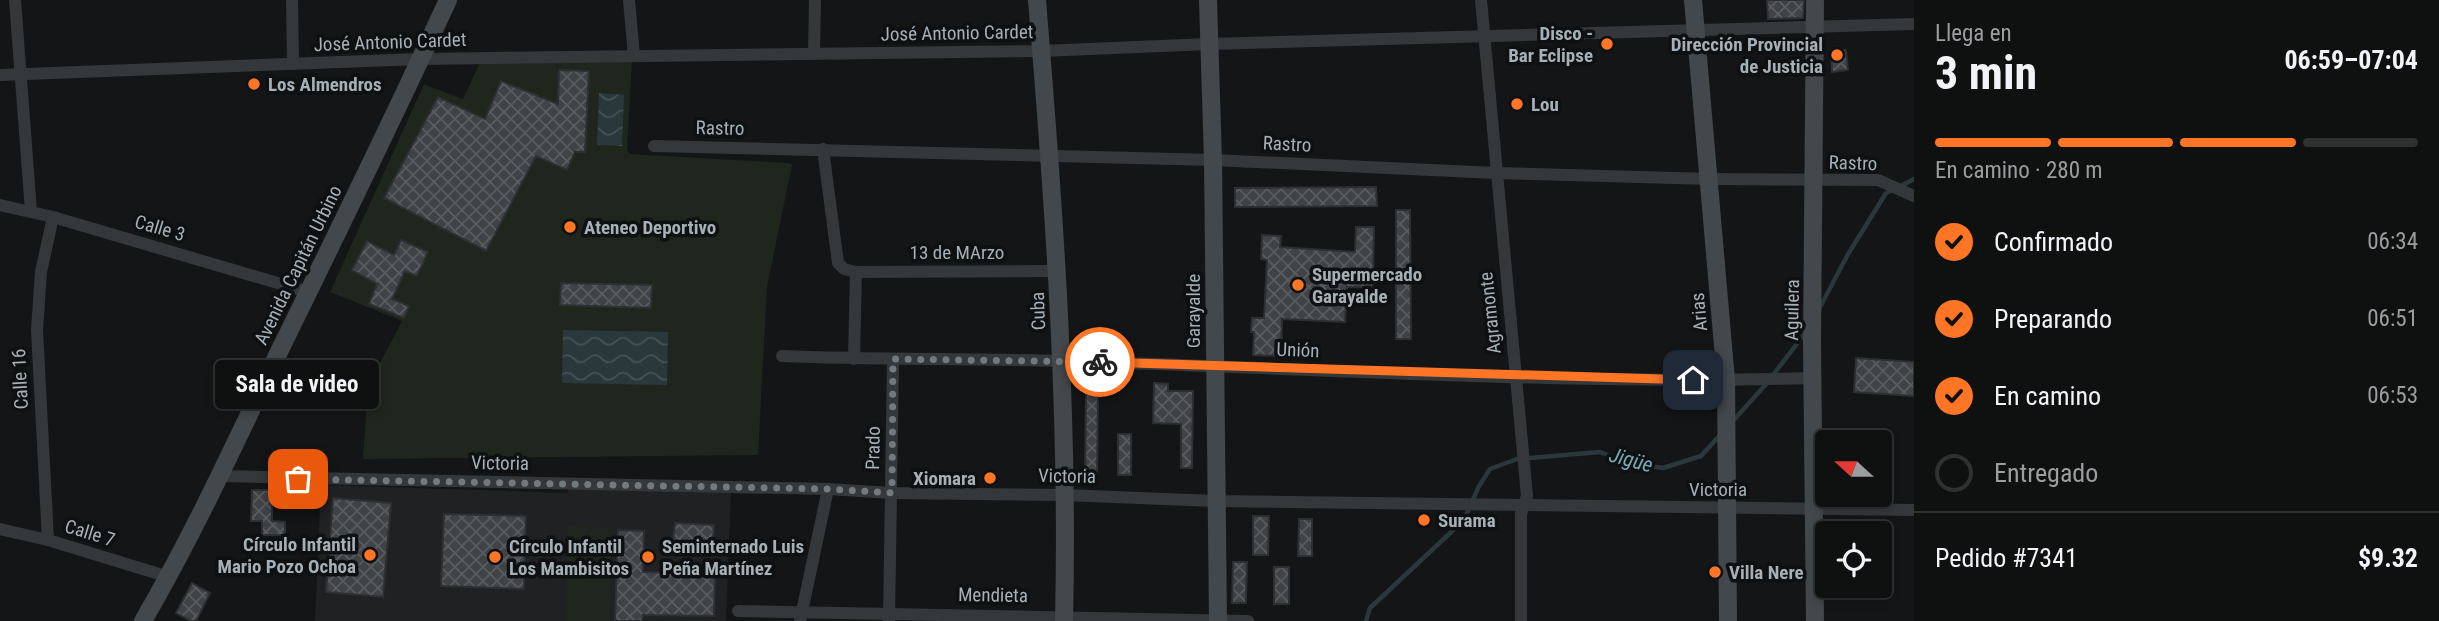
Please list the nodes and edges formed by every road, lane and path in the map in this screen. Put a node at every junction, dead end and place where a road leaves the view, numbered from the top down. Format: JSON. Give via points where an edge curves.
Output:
{"nodes":[{"id":1,"x":15,"y":0,"type":"edge"},
{"id":2,"x":292,"y":0,"type":"edge"},
{"id":3,"x":448,"y":0,"type":"edge"},
{"id":4,"x":629,"y":0,"type":"edge"},
{"id":5,"x":815,"y":0,"type":"edge"},
{"id":6,"x":1037,"y":0,"type":"edge"},
{"id":7,"x":1208,"y":0,"type":"edge"},
{"id":8,"x":1481,"y":0,"type":"edge"},
{"id":9,"x":1693,"y":0,"type":"edge"},
{"id":10,"x":1815,"y":0,"type":"edge"},
{"id":11,"x":1914,"y":24,"type":"edge"},
{"id":12,"x":1815,"y":27,"type":"junction"},
{"id":13,"x":1697,"y":32,"type":"junction"},
{"id":14,"x":1485,"y":38,"type":"junction"},
{"id":15,"x":1209,"y":44,"type":"junction"},
{"id":16,"x":1041,"y":51,"type":"junction"},
{"id":17,"x":814,"y":54,"type":"junction"},
{"id":18,"x":634,"y":56,"type":"junction"},
{"id":19,"x":420,"y":59,"type":"junction"},
{"id":20,"x":293,"y":64,"type":"junction"},
{"id":21,"x":21,"y":74,"type":"junction"},
{"id":22,"x":0,"y":75,"type":"edge"},
{"id":23,"x":654,"y":146,"type":"dead end"},
{"id":24,"x":823,"y":149,"type":"junction"},
{"id":25,"x":1048,"y":156,"type":"junction"},
{"id":26,"x":1213,"y":160,"type":"junction"},
{"id":27,"x":1496,"y":173,"type":"junction"},
{"id":28,"x":1710,"y":180,"type":"junction"},
{"id":29,"x":1813,"y":181,"type":"junction"},
{"id":30,"x":1913,"y":196,"type":"edge"},
{"id":31,"x":0,"y":205,"type":"edge"},
{"id":32,"x":31,"y":211,"type":"junction"},
{"id":33,"x":53,"y":217,"type":"junction"},
{"id":34,"x":1057,"y":271,"type":"junction"},
{"id":35,"x":856,"y":272,"type":"junction"},
{"id":36,"x":309,"y":292,"type":"junction"},
{"id":37,"x":782,"y":356,"type":"dead end"},
{"id":38,"x":854,"y":359,"type":"junction"},
{"id":39,"x":893,"y":359,"type":"junction"},
{"id":40,"x":1061,"y":360,"type":"junction"},
{"id":41,"x":1215,"y":366,"type":"junction"},
{"id":42,"x":1516,"y":376,"type":"junction"},
{"id":43,"x":1812,"y":378,"type":"junction"},
{"id":44,"x":1726,"y":380,"type":"junction"},
{"id":45,"x":219,"y":476,"type":"junction"},
{"id":46,"x":828,"y":489,"type":"junction"},
{"id":47,"x":892,"y":493,"type":"junction"},
{"id":48,"x":1064,"y":495,"type":"junction"},
{"id":49,"x":1217,"y":500,"type":"junction"},
{"id":50,"x":1525,"y":505,"type":"junction"},
{"id":51,"x":1727,"y":508,"type":"junction"},
{"id":52,"x":1814,"y":508,"type":"junction"},
{"id":53,"x":1914,"y":510,"type":"edge"},
{"id":54,"x":0,"y":529,"type":"edge"},
{"id":55,"x":48,"y":540,"type":"junction"},
{"id":56,"x":169,"y":576,"type":"junction"},
{"id":57,"x":738,"y":611,"type":"dead end"},
{"id":58,"x":801,"y":617,"type":"edge"},
{"id":59,"x":889,"y":617,"type":"edge"},
{"id":60,"x":1064,"y":618,"type":"edge"},
{"id":61,"x":143,"y":621,"type":"edge"},
{"id":62,"x":1218,"y":621,"type":"edge"},
{"id":63,"x":1248,"y":621,"type":"edge"},
{"id":64,"x":1521,"y":621,"type":"edge"},
{"id":65,"x":1728,"y":621,"type":"edge"},
{"id":66,"x":1815,"y":621,"type":"edge"}],
"edges":[{"from":1,"to":21,"type":"street"},
{"from":2,"to":20,"type":"street"},
{"from":3,"to":19,"type":"street","name":"Avenida Capitán Urbino"},
{"from":4,"to":18,"type":"street"},
{"from":5,"to":17,"type":"street"},
{"from":6,"to":16,"type":"street","name":"Cuba"},
{"from":7,"to":15,"type":"street","name":"Garayalde"},
{"from":8,"to":14,"type":"street","name":"Agramonte"},
{"from":9,"to":13,"type":"street","name":"Arias"},
{"from":10,"to":12,"type":"street","name":"Aguilera"},
{"from":11,"to":12,"type":"street","name":"José Antonio Cardet"},
{"from":12,"to":13,"type":"street","name":"José Antonio Cardet"},
{"from":12,"to":29,"type":"street","name":"Aguilera"},
{"from":13,"to":14,"type":"street","name":"José Antonio Cardet"},
{"from":13,"to":28,"type":"street","name":"Arias"},
{"from":14,"to":15,"type":"street","name":"José Antonio Cardet"},
{"from":14,"to":27,"type":"street","name":"Agramonte"},
{"from":15,"to":16,"type":"street","name":"José Antonio Cardet"},
{"from":15,"to":26,"type":"street","name":"Garayalde"},
{"from":16,"to":17,"type":"street","name":"José Antonio Cardet"},
{"from":16,"to":25,"type":"street","name":"Cuba"},
{"from":17,"to":18,"type":"street","name":"José Antonio Cardet"},
{"from":18,"to":19,"type":"street","name":"José Antonio Cardet"},
{"from":19,"to":20,"type":"street","name":"José Antonio Cardet"},
{"from":19,"to":36,"type":"street","name":"Avenida Capitán Urbino"},
{"from":20,"to":21,"type":"street","name":"José Antonio Cardet"},
{"from":21,"to":22,"type":"street","name":"José Antonio Cardet"},
{"from":21,"to":32,"type":"street"},
{"from":23,"to":24,"type":"street","name":"Rastro"},
{"from":24,"to":25,"type":"street","name":"Rastro"},
{"from":24,"to":35,"type":"street","via":[[838,263],[844,270]]},
{"from":25,"to":26,"type":"street","name":"Rastro"},
{"from":25,"to":34,"type":"street","name":"Cuba"},
{"from":26,"to":27,"type":"street","name":"Rastro"},
{"from":26,"to":41,"type":"street","name":"Garayalde"},
{"from":27,"to":28,"type":"street","name":"Rastro"},
{"from":27,"to":42,"type":"street","name":"Agramonte"},
{"from":28,"to":29,"type":"street","name":"Rastro"},
{"from":28,"to":44,"type":"street","name":"Arias"},
{"from":29,"to":30,"type":"street","name":"Rastro","via":[[1878,180]]},
{"from":29,"to":43,"type":"street","name":"Aguilera"},
{"from":31,"to":32,"type":"street","name":"Calle 3"},
{"from":32,"to":33,"type":"street","name":"Calle 3"},
{"from":33,"to":36,"type":"street","name":"Calle 3"},
{"from":33,"to":55,"type":"street","name":"Calle 16","via":[[41,272],[37,330]]},
{"from":34,"to":35,"type":"street","name":"13 de MArzo"},
{"from":34,"to":40,"type":"street","name":"Cuba"},
{"from":35,"to":38,"type":"street"},
{"from":36,"to":45,"type":"street","name":"Avenida Capitán Urbino"},
{"from":37,"to":38,"type":"street","name":"Unión"},
{"from":38,"to":39,"type":"street","name":"Unión"},
{"from":39,"to":40,"type":"street","name":"Unión"},
{"from":39,"to":47,"type":"street","name":"Prado"},
{"from":40,"to":41,"type":"street","name":"Unión"},
{"from":40,"to":48,"type":"street","name":"Cuba"},
{"from":41,"to":42,"type":"street","name":"Unión"},
{"from":41,"to":49,"type":"street","name":"Garayalde"},
{"from":42,"to":44,"type":"street","name":"Unión"},
{"from":42,"to":50,"type":"street","name":"Agramonte"},
{"from":43,"to":44,"type":"street","name":"Unión"},
{"from":43,"to":52,"type":"street","name":"Aguilera"},
{"from":44,"to":51,"type":"street","name":"Arias"},
{"from":45,"to":46,"type":"street","name":"Victoria"},
{"from":45,"to":56,"type":"street","name":"Avenida Capitán Urbino"},
{"from":46,"to":47,"type":"street","name":"Victoria"},
{"from":46,"to":58,"type":"street"},
{"from":47,"to":48,"type":"street","name":"Victoria"},
{"from":47,"to":59,"type":"street","name":"Prado"},
{"from":48,"to":49,"type":"street","name":"Victoria"},
{"from":48,"to":60,"type":"street","name":"Cuba"},
{"from":49,"to":50,"type":"street","name":"Victoria"},
{"from":49,"to":62,"type":"street","name":"Garayalde"},
{"from":50,"to":51,"type":"street","name":"Victoria"},
{"from":50,"to":64,"type":"street","name":"Agramonte","via":[[1521,514]]},
{"from":51,"to":52,"type":"street","name":"Victoria"},
{"from":51,"to":65,"type":"street","name":"Arias"},
{"from":52,"to":53,"type":"street","name":"Victoria"},
{"from":52,"to":66,"type":"street","name":"Aguilera"},
{"from":54,"to":55,"type":"street","name":"Calle 7"},
{"from":55,"to":56,"type":"street","name":"Calle 7"},
{"from":56,"to":61,"type":"street","name":"Avenida Capitán Urbino"},
{"from":57,"to":58,"type":"street","name":"Mendieta"},
{"from":58,"to":59,"type":"street","name":"Mendieta"},
{"from":59,"to":60,"type":"street","name":"Mendieta"},
{"from":60,"to":62,"type":"street","name":"Mendieta"},
{"from":62,"to":63,"type":"street","name":"Mendieta"}]}
